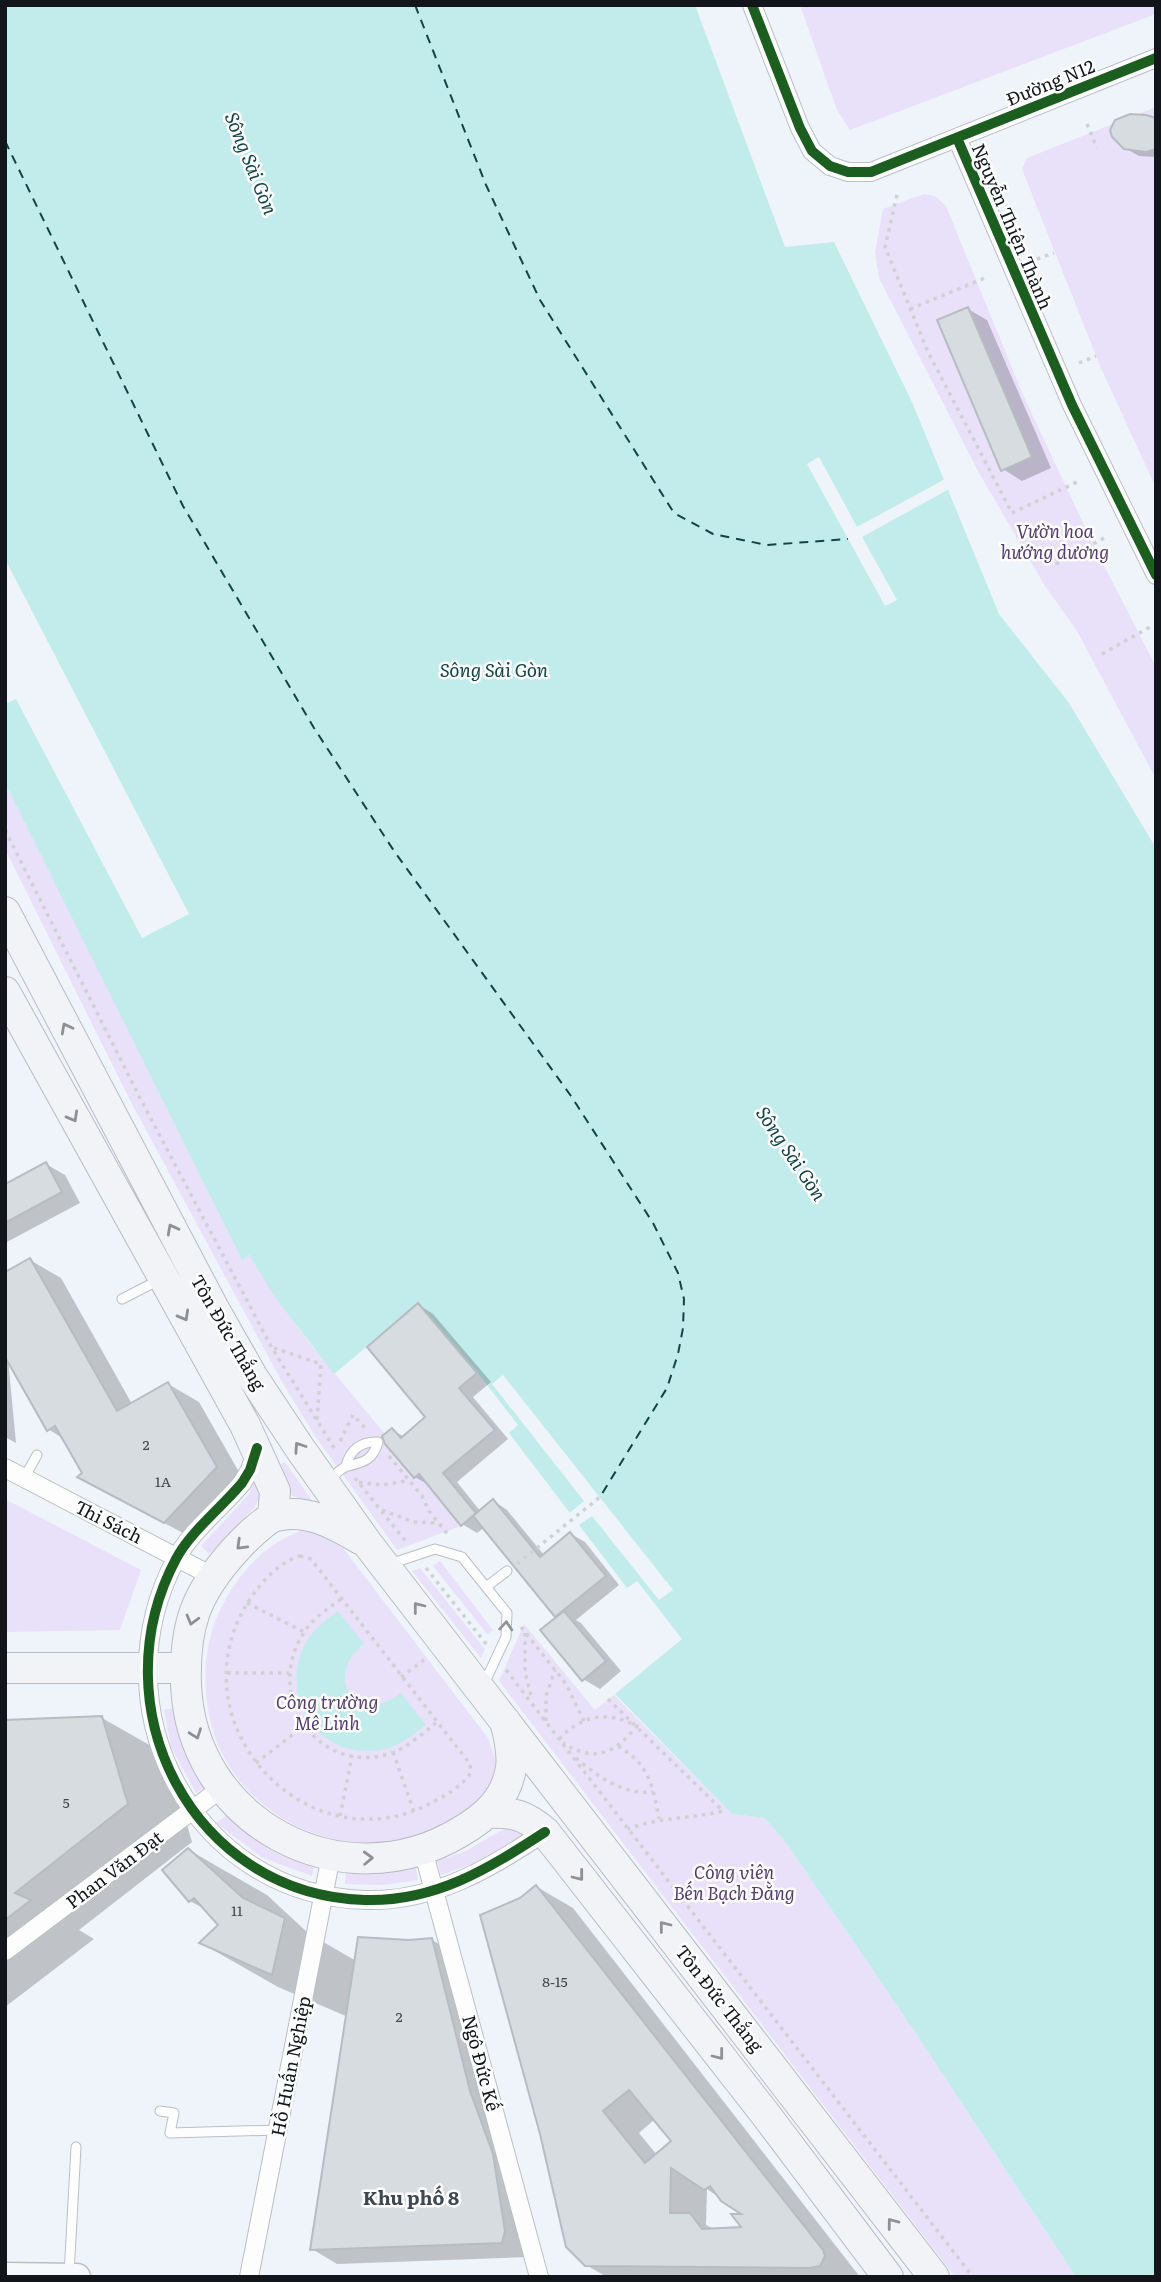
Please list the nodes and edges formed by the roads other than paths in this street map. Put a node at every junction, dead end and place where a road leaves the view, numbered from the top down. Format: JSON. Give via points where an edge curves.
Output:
{"nodes":[{"id":1,"x":752,"y":5,"type":"edge"},
{"id":2,"x":1156,"y":58,"type":"edge"},
{"id":3,"x":957,"y":138,"type":"junction"},
{"id":4,"x":1156,"y":575,"type":"edge"},
{"id":5,"x":5,"y":912,"type":"edge"},
{"id":6,"x":5,"y":992,"type":"edge"},
{"id":7,"x":176,"y":1270,"type":"junction"},
{"id":8,"x":122,"y":1299,"type":"dead end"},
{"id":9,"x":257,"y":1448,"type":"junction"},
{"id":10,"x":37,"y":1455,"type":"dead end"},
{"id":11,"x":5,"y":1468,"type":"edge"},
{"id":12,"x":335,"y":1474,"type":"junction"},
{"id":13,"x":24,"y":1478,"type":"junction"},
{"id":14,"x":273,"y":1516,"type":"junction"},
{"id":15,"x":367,"y":1543,"type":"junction"},
{"id":16,"x":177,"y":1557,"type":"junction"},
{"id":17,"x":385,"y":1566,"type":"junction"},
{"id":18,"x":507,"y":1571,"type":"road end"},
{"id":19,"x":212,"y":1576,"type":"junction"},
{"id":20,"x":486,"y":1587,"type":"junction"},
{"id":21,"x":148,"y":1667,"type":"junction"},
{"id":22,"x":5,"y":1668,"type":"edge"},
{"id":23,"x":185,"y":1668,"type":"junction"},
{"id":24,"x":482,"y":1689,"type":"junction"},
{"id":25,"x":505,"y":1719,"type":"junction"},
{"id":26,"x":223,"y":1787,"type":"junction"},
{"id":27,"x":192,"y":1810,"type":"junction"},
{"id":28,"x":488,"y":1813,"type":"junction"},
{"id":29,"x":545,"y":1832,"type":"junction"},
{"id":30,"x":423,"y":1850,"type":"junction"},
{"id":31,"x":331,"y":1856,"type":"junction"},
{"id":32,"x":435,"y":1892,"type":"junction"},
{"id":33,"x":323,"y":1896,"type":"junction"},
{"id":34,"x":5,"y":1951,"type":"edge"},
{"id":35,"x":160,"y":2111,"type":"dead end"},
{"id":36,"x":278,"y":2130,"type":"junction"},
{"id":37,"x":76,"y":2147,"type":"dead end"},
{"id":38,"x":5,"y":2276,"type":"edge"},
{"id":39,"x":69,"y":2277,"type":"edge"},
{"id":40,"x":77,"y":2277,"type":"edge"},
{"id":41,"x":249,"y":2277,"type":"edge"},
{"id":42,"x":539,"y":2277,"type":"edge"},
{"id":43,"x":888,"y":2277,"type":"edge"},
{"id":44,"x":934,"y":2277,"type":"edge"}],
"edges":[{"from":1,"to":3,"type":"street","name":"Nguyễn Thiện Thành","via":[[800,128],[812,151],[830,166],[871,172]]},
{"from":2,"to":3,"type":"street","name":"Đường N12"},
{"from":3,"to":4,"type":"street","name":"Nguyễn Thiện Thành","via":[[1072,405]]},
{"from":7,"to":5,"type":"main road","name":"Tôn Đức Thắng","one_way":true},
{"from":6,"to":7,"type":"main road","name":"Tôn Đức Thắng","one_way":true},
{"from":7,"to":8,"type":"lane"},
{"from":7,"to":9,"type":"main road","name":"Tôn Đức Thắng","one_way":true},
{"from":12,"to":7,"type":"main road","name":"Tôn Đức Thắng","one_way":true,"via":[[252,1376]]},
{"from":9,"to":14,"type":"main road","name":"Tôn Đức Thắng","via":[[275,1491]]},
{"from":9,"to":16,"type":"street","via":[[242,1483]]},
{"from":10,"to":13,"type":"lane"},
{"from":11,"to":13,"type":"street","name":"Thi Sách"},
{"from":12,"to":12,"type":"lane","via":[[363,1463],[378,1442],[360,1445]]},
{"from":12,"to":15,"type":"main road","name":"Tôn Đức Thắng"},
{"from":13,"to":16,"type":"street","name":"Thi Sách"},
{"from":14,"to":15,"type":"main road","via":[[318,1518]]},
{"from":14,"to":19,"type":"main road","one_way":true},
{"from":15,"to":17,"type":"main road","name":"Tôn Đức Thắng"},
{"from":16,"to":19,"type":"street","name":"Thi Sách"},
{"from":16,"to":21,"type":"street","via":[[155,1614]]},
{"from":17,"to":20,"type":"lane","via":[[435,1549],[462,1557]]},
{"from":24,"to":17,"type":"main road","name":"Tôn Đức Thắng","one_way":true},
{"from":18,"to":20,"type":"lane"},
{"from":19,"to":23,"type":"main road","one_way":true,"via":[[196,1607]]},
{"from":24,"to":20,"type":"lane","one_way":true,"via":[[506,1637],[507,1613]]},
{"from":21,"to":22,"type":"main road"},
{"from":21,"to":23,"type":"main road"},
{"from":21,"to":27,"type":"street","via":[[155,1730],[168,1772]]},
{"from":23,"to":26,"type":"main road","one_way":true,"via":[[194,1731]]},
{"from":24,"to":25,"type":"main road","name":"Tôn Đức Thắng"},
{"from":25,"to":28,"type":"main road","via":[[511,1768],[502,1795]]},
{"from":44,"to":25,"type":"main road","name":"Tôn Ðức Thắng","one_way":true},
{"from":26,"to":27,"type":"street","name":"Phan Văn Ðạt"},
{"from":26,"to":31,"type":"main road","via":[[264,1827],[306,1850]]},
{"from":27,"to":33,"type":"street","via":[[217,1839],[242,1858],[293,1887]]},
{"from":27,"to":34,"type":"street","name":"Phan Văn Ðạt"},
{"from":28,"to":29,"type":"main road","name":"Tôn Ðức Thắng","via":[[510,1813],[531,1820]]},
{"from":28,"to":30,"type":"main road"},
{"from":29,"to":32,"type":"street","via":[[469,1878]]},
{"from":29,"to":43,"type":"main road","name":"Tôn Ðức Thắng","one_way":true},
{"from":31,"to":30,"type":"main road","one_way":true,"via":[[394,1857]]},
{"from":30,"to":32,"type":"street","name":"Ngô Ðức Kế"},
{"from":31,"to":33,"type":"street","name":"Hồ Huấn Nghiệp"},
{"from":32,"to":33,"type":"street","via":[[366,1900]]},
{"from":32,"to":42,"type":"street","name":"Ngô Ðức Kế"},
{"from":33,"to":36,"type":"street","name":"Hồ Huấn Nghiệp"},
{"from":35,"to":36,"type":"lane","via":[[174,2113],[170,2133]]},
{"from":36,"to":41,"type":"street","name":"Hồ Huấn Nghiệp"},
{"from":37,"to":39,"type":"lane"},
{"from":38,"to":39,"type":"street"},
{"from":39,"to":40,"type":"street"}]}
